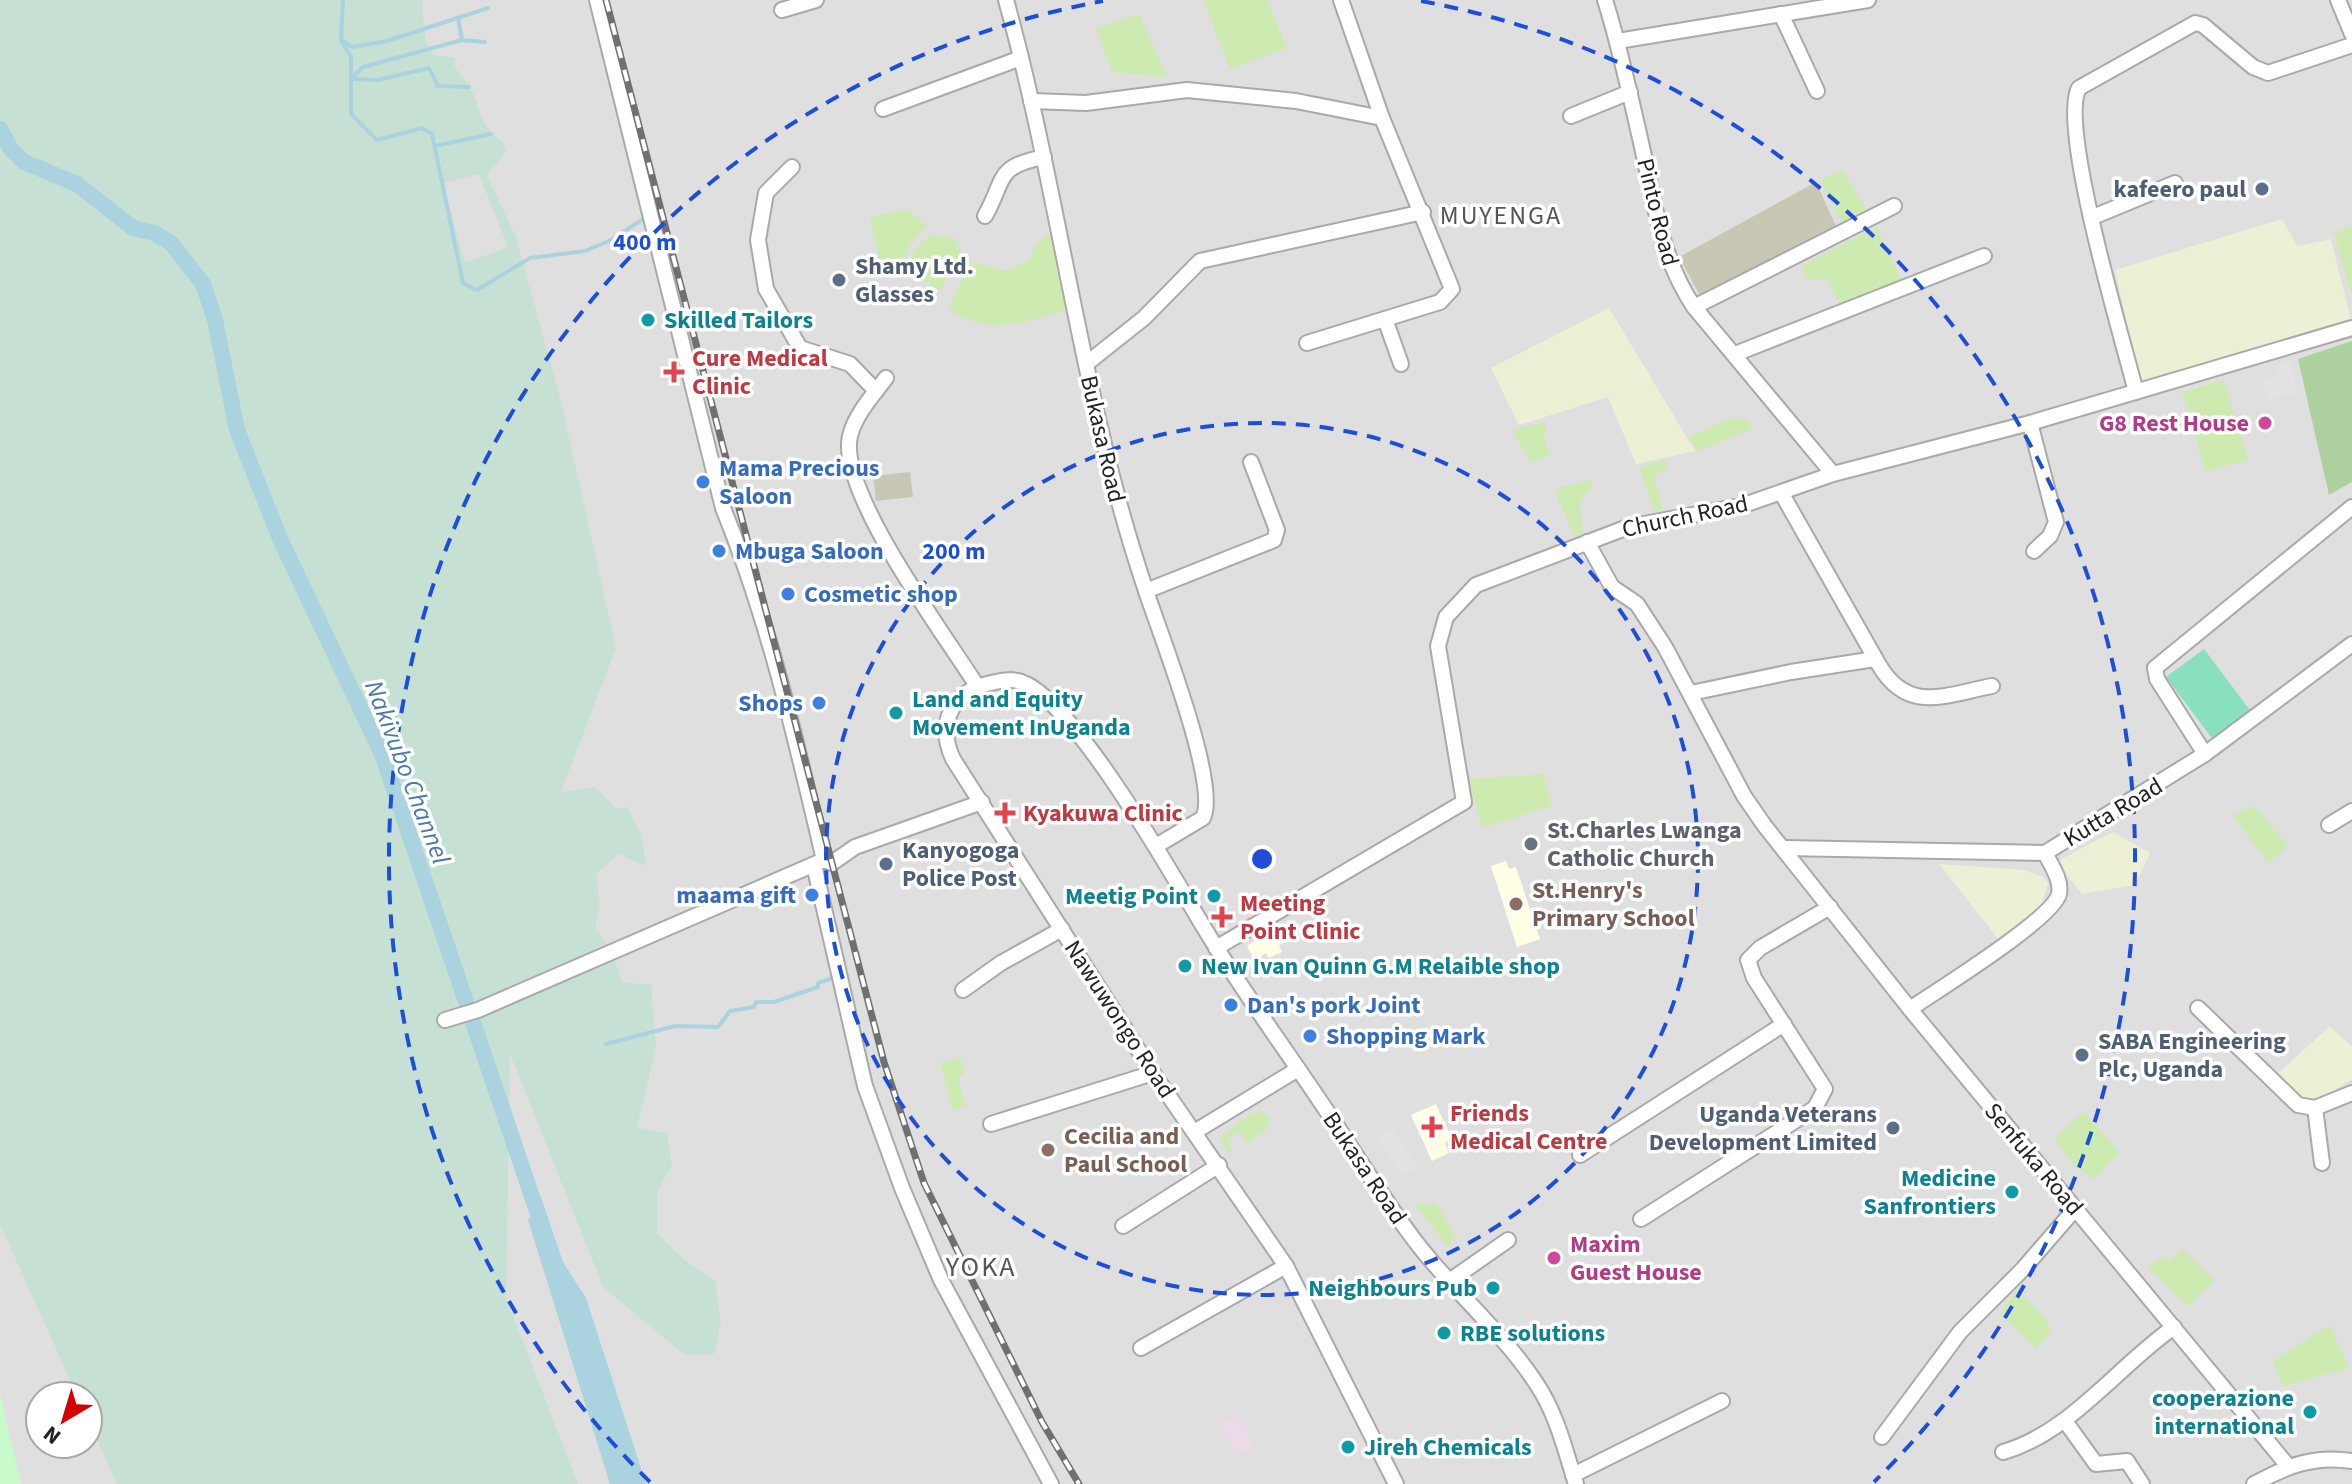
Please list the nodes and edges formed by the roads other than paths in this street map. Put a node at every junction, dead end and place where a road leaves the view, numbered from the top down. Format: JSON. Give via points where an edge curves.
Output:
{"nodes":[{"id":1,"x":597,"y":0,"type":"edge"},
{"id":2,"x":816,"y":0,"type":"edge"},
{"id":3,"x":1006,"y":0,"type":"edge"},
{"id":4,"x":1341,"y":0,"type":"edge"},
{"id":5,"x":1605,"y":0,"type":"edge"},
{"id":6,"x":1868,"y":0,"type":"edge"},
{"id":7,"x":2338,"y":0,"type":"edge"},
{"id":8,"x":782,"y":10,"type":"dead end"},
{"id":9,"x":1781,"y":14,"type":"junction"},
{"id":10,"x":2352,"y":34,"type":"edge"},
{"id":11,"x":1618,"y":41,"type":"junction"},
{"id":12,"x":2352,"y":45,"type":"edge"},
{"id":13,"x":1021,"y":58,"type":"junction"},
{"id":14,"x":1817,"y":91,"type":"dead end"},
{"id":15,"x":1630,"y":92,"type":"junction"},
{"id":16,"x":1031,"y":101,"type":"junction"},
{"id":17,"x":883,"y":109,"type":"dead end"},
{"id":18,"x":1571,"y":116,"type":"dead end"},
{"id":19,"x":1382,"y":118,"type":"junction"},
{"id":20,"x":1044,"y":157,"type":"junction"},
{"id":21,"x":792,"y":167,"type":"dead end"},
{"id":22,"x":2175,"y":183,"type":"dead end"},
{"id":23,"x":1894,"y":206,"type":"dead end"},
{"id":24,"x":1423,"y":212,"type":"junction"},
{"id":25,"x":985,"y":216,"type":"dead end"},
{"id":26,"x":2093,"y":217,"type":"junction"},
{"id":27,"x":1984,"y":256,"type":"dead end"},
{"id":28,"x":1694,"y":307,"type":"junction"},
{"id":29,"x":1385,"y":319,"type":"junction"},
{"id":30,"x":2352,"y":328,"type":"edge"},
{"id":31,"x":1307,"y":343,"type":"dead end"},
{"id":32,"x":1735,"y":354,"type":"junction"},
{"id":33,"x":1086,"y":364,"type":"junction"},
{"id":34,"x":1401,"y":364,"type":"dead end"},
{"id":35,"x":886,"y":378,"type":"dead end"},
{"id":36,"x":876,"y":391,"type":"junction"},
{"id":37,"x":2136,"y":392,"type":"junction"},
{"id":38,"x":2030,"y":423,"type":"junction"},
{"id":39,"x":1251,"y":462,"type":"dead end"},
{"id":40,"x":1833,"y":474,"type":"junction"},
{"id":41,"x":1782,"y":494,"type":"junction"},
{"id":42,"x":2352,"y":507,"type":"edge"},
{"id":43,"x":1587,"y":542,"type":"junction"},
{"id":44,"x":2034,"y":551,"type":"dead end"},
{"id":45,"x":1146,"y":591,"type":"junction"},
{"id":46,"x":2352,"y":644,"type":"edge"},
{"id":47,"x":1875,"y":659,"type":"junction"},
{"id":48,"x":977,"y":686,"type":"junction"},
{"id":49,"x":1992,"y":686,"type":"dead end"},
{"id":50,"x":1691,"y":693,"type":"junction"},
{"id":51,"x":2205,"y":754,"type":"junction"},
{"id":52,"x":982,"y":802,"type":"junction"},
{"id":53,"x":2352,"y":811,"type":"edge"},
{"id":54,"x":2329,"y":825,"type":"dead end"},
{"id":55,"x":1156,"y":846,"type":"junction"},
{"id":56,"x":1785,"y":848,"type":"junction"},
{"id":57,"x":2045,"y":853,"type":"junction"},
{"id":58,"x":819,"y":862,"type":"junction"},
{"id":59,"x":1830,"y":907,"type":"junction"},
{"id":60,"x":1062,"y":929,"type":"junction"},
{"id":61,"x":1216,"y":948,"type":"junction"},
{"id":62,"x":963,"y":990,"type":"dead end"},
{"id":63,"x":2198,"y":1008,"type":"dead end"},
{"id":64,"x":1910,"y":1009,"type":"junction"},
{"id":65,"x":448,"y":1020,"type":"dead end"},
{"id":66,"x":1784,"y":1024,"type":"junction"},
{"id":67,"x":1298,"y":1069,"type":"junction"},
{"id":68,"x":1153,"y":1073,"type":"junction"},
{"id":69,"x":2352,"y":1093,"type":"edge"},
{"id":70,"x":2315,"y":1108,"type":"junction"},
{"id":71,"x":991,"y":1124,"type":"dead end"},
{"id":72,"x":1196,"y":1131,"type":"junction"},
{"id":73,"x":1580,"y":1155,"type":"dead end"},
{"id":74,"x":2322,"y":1163,"type":"dead end"},
{"id":75,"x":1219,"y":1165,"type":"junction"},
{"id":76,"x":2075,"y":1209,"type":"junction"},
{"id":77,"x":1641,"y":1219,"type":"dead end"},
{"id":78,"x":1123,"y":1226,"type":"dead end"},
{"id":79,"x":1508,"y":1240,"type":"dead end"},
{"id":80,"x":1286,"y":1266,"type":"junction"},
{"id":81,"x":1448,"y":1282,"type":"junction"},
{"id":82,"x":2174,"y":1327,"type":"junction"},
{"id":83,"x":1141,"y":1348,"type":"dead end"},
{"id":84,"x":1722,"y":1401,"type":"dead end"},
{"id":85,"x":2065,"y":1421,"type":"junction"},
{"id":86,"x":1882,"y":1437,"type":"dead end"},
{"id":87,"x":2003,"y":1452,"type":"dead end"},
{"id":88,"x":2352,"y":1461,"type":"edge"},
{"id":89,"x":2288,"y":1466,"type":"junction"},
{"id":90,"x":1574,"y":1480,"type":"edge"},
{"id":91,"x":1051,"y":1484,"type":"edge"},
{"id":92,"x":1396,"y":1484,"type":"edge"},
{"id":93,"x":2142,"y":1484,"type":"edge"},
{"id":94,"x":2254,"y":1484,"type":"edge"}],
"edges":[{"from":1,"to":58,"type":"street","via":[[723,508],[748,570],[794,729]]},
{"from":2,"to":8,"type":"street"},
{"from":3,"to":13,"type":"street","name":"Bukasa Road"},
{"from":4,"to":19,"type":"street"},
{"from":5,"to":11,"type":"street","name":"Pinto Road"},
{"from":6,"to":9,"type":"street"},
{"from":7,"to":10,"type":"street"},
{"from":9,"to":11,"type":"street"},
{"from":9,"to":14,"type":"street"},
{"from":11,"to":15,"type":"street","name":"Pinto Road"},
{"from":12,"to":26,"type":"street","via":[[2268,73],[2195,23],[2084,84],[2075,95],[2075,115]]},
{"from":13,"to":16,"type":"street","name":"Bukasa Road"},
{"from":13,"to":17,"type":"street"},
{"from":15,"to":18,"type":"street"},
{"from":15,"to":28,"type":"street","name":"Pinto Road","via":[[1669,263]]},
{"from":16,"to":19,"type":"street","via":[[1086,103],[1187,90],[1296,101]]},
{"from":16,"to":20,"type":"street","name":"Bukasa Road"},
{"from":19,"to":24,"type":"street"},
{"from":20,"to":25,"type":"street","via":[[1026,160],[1005,173]]},
{"from":20,"to":33,"type":"street","name":"Bukasa Road"},
{"from":21,"to":36,"type":"street","via":[[766,193],[758,240],[766,289],[800,348],[850,364]]},
{"from":22,"to":26,"type":"street"},
{"from":23,"to":28,"type":"street"},
{"from":24,"to":29,"type":"street","via":[[1452,289],[1440,302]]},
{"from":24,"to":33,"type":"street","via":[[1200,261],[1144,318]]},
{"from":26,"to":37,"type":"street"},
{"from":27,"to":32,"type":"street"},
{"from":28,"to":32,"type":"street","name":"Pinto Road"},
{"from":29,"to":31,"type":"street"},
{"from":29,"to":34,"type":"street"},
{"from":30,"to":37,"type":"street","name":"Church Road"},
{"from":32,"to":40,"type":"street","name":"Pinto Road"},
{"from":33,"to":45,"type":"street","name":"Bukasa Road","via":[[1119,510]]},
{"from":35,"to":36,"type":"street"},
{"from":36,"to":48,"type":"street","via":[[850,435],[858,494]]},
{"from":37,"to":38,"type":"street","name":"Church Road"},
{"from":38,"to":40,"type":"street","name":"Church Road"},
{"from":38,"to":44,"type":"street","via":[[2056,522]]},
{"from":39,"to":45,"type":"street","via":[[1277,530],[1274,540]]},
{"from":40,"to":41,"type":"street","name":"Church Road"},
{"from":41,"to":43,"type":"street","name":"Church Road","via":[[1628,527]]},
{"from":41,"to":47,"type":"street"},
{"from":42,"to":51,"type":"street","via":[[2155,668]]},
{"from":43,"to":50,"type":"street","name":"Senfuka Road","via":[[1612,587],[1637,604]]},
{"from":43,"to":61,"type":"street","name":"Church Road","via":[[1476,585],[1446,617],[1439,658],[1464,802]]},
{"from":45,"to":55,"type":"street","name":"Bukasa Road","via":[[1188,715],[1208,804],[1199,822]]},
{"from":46,"to":51,"type":"street","name":"Kutta Road"},
{"from":47,"to":49,"type":"street","via":[[1898,691],[1912,697]]},
{"from":47,"to":50,"type":"street"},
{"from":48,"to":52,"type":"street","name":"Nawuwongo Road","via":[[965,691],[948,713],[945,731],[953,759]]},
{"from":48,"to":55,"type":"street","name":"Bukasa Road","via":[[1008,679],[1046,695]]},
{"from":50,"to":56,"type":"street","name":"Senfuka Road","via":[[1744,796]]},
{"from":51,"to":57,"type":"street","name":"Kutta Road"},
{"from":52,"to":58,"type":"street","via":[[855,847],[832,863]]},
{"from":52,"to":60,"type":"street","name":"Nawuwongo Road"},
{"from":53,"to":54,"type":"street"},
{"from":55,"to":61,"type":"street","name":"Bukasa Road"},
{"from":56,"to":57,"type":"street","name":"Kutta Road"},
{"from":56,"to":59,"type":"street","name":"Senfuka Road"},
{"from":57,"to":64,"type":"street","via":[[2059,886],[2055,903]]},
{"from":58,"to":65,"type":"street"},
{"from":58,"to":91,"type":"street","via":[[865,1086],[902,1188],[941,1280]]},
{"from":59,"to":64,"type":"street","name":"Senfuka Road"},
{"from":59,"to":66,"type":"street","via":[[1748,960]]},
{"from":60,"to":62,"type":"street"},
{"from":60,"to":68,"type":"street","name":"Nawuwongo Road"},
{"from":61,"to":67,"type":"street","name":"Bukasa Road"},
{"from":63,"to":70,"type":"street","via":[[2290,1099]]},
{"from":64,"to":76,"type":"street","name":"Senfuka Road"},
{"from":66,"to":73,"type":"street"},
{"from":66,"to":77,"type":"street","via":[[1825,1089],[1823,1099]]},
{"from":67,"to":72,"type":"street"},
{"from":67,"to":81,"type":"street","name":"Bukasa Road"},
{"from":68,"to":71,"type":"street"},
{"from":68,"to":72,"type":"street","name":"Nawuwongo Road"},
{"from":69,"to":70,"type":"street"},
{"from":70,"to":74,"type":"street"},
{"from":72,"to":75,"type":"street","name":"Nawuwongo Road"},
{"from":75,"to":78,"type":"street"},
{"from":75,"to":80,"type":"street","name":"Nawuwongo Road"},
{"from":76,"to":82,"type":"street","name":"Senfuka Road"},
{"from":76,"to":86,"type":"street","via":[[1960,1332]]},
{"from":79,"to":81,"type":"street"},
{"from":80,"to":83,"type":"street"},
{"from":80,"to":92,"type":"street","name":"Nawuwongo Road"},
{"from":81,"to":90,"type":"street","name":"Bukasa Road","via":[[1537,1384],[1556,1420]]},
{"from":82,"to":85,"type":"street"},
{"from":82,"to":89,"type":"street","name":"Senfuka Road"},
{"from":84,"to":90,"type":"street"},
{"from":85,"to":87,"type":"street","via":[[2025,1446]]},
{"from":85,"to":93,"type":"street","via":[[2096,1464],[2127,1461]]},
{"from":88,"to":89,"type":"street","via":[[2312,1459]]},
{"from":89,"to":94,"type":"street"}]}
